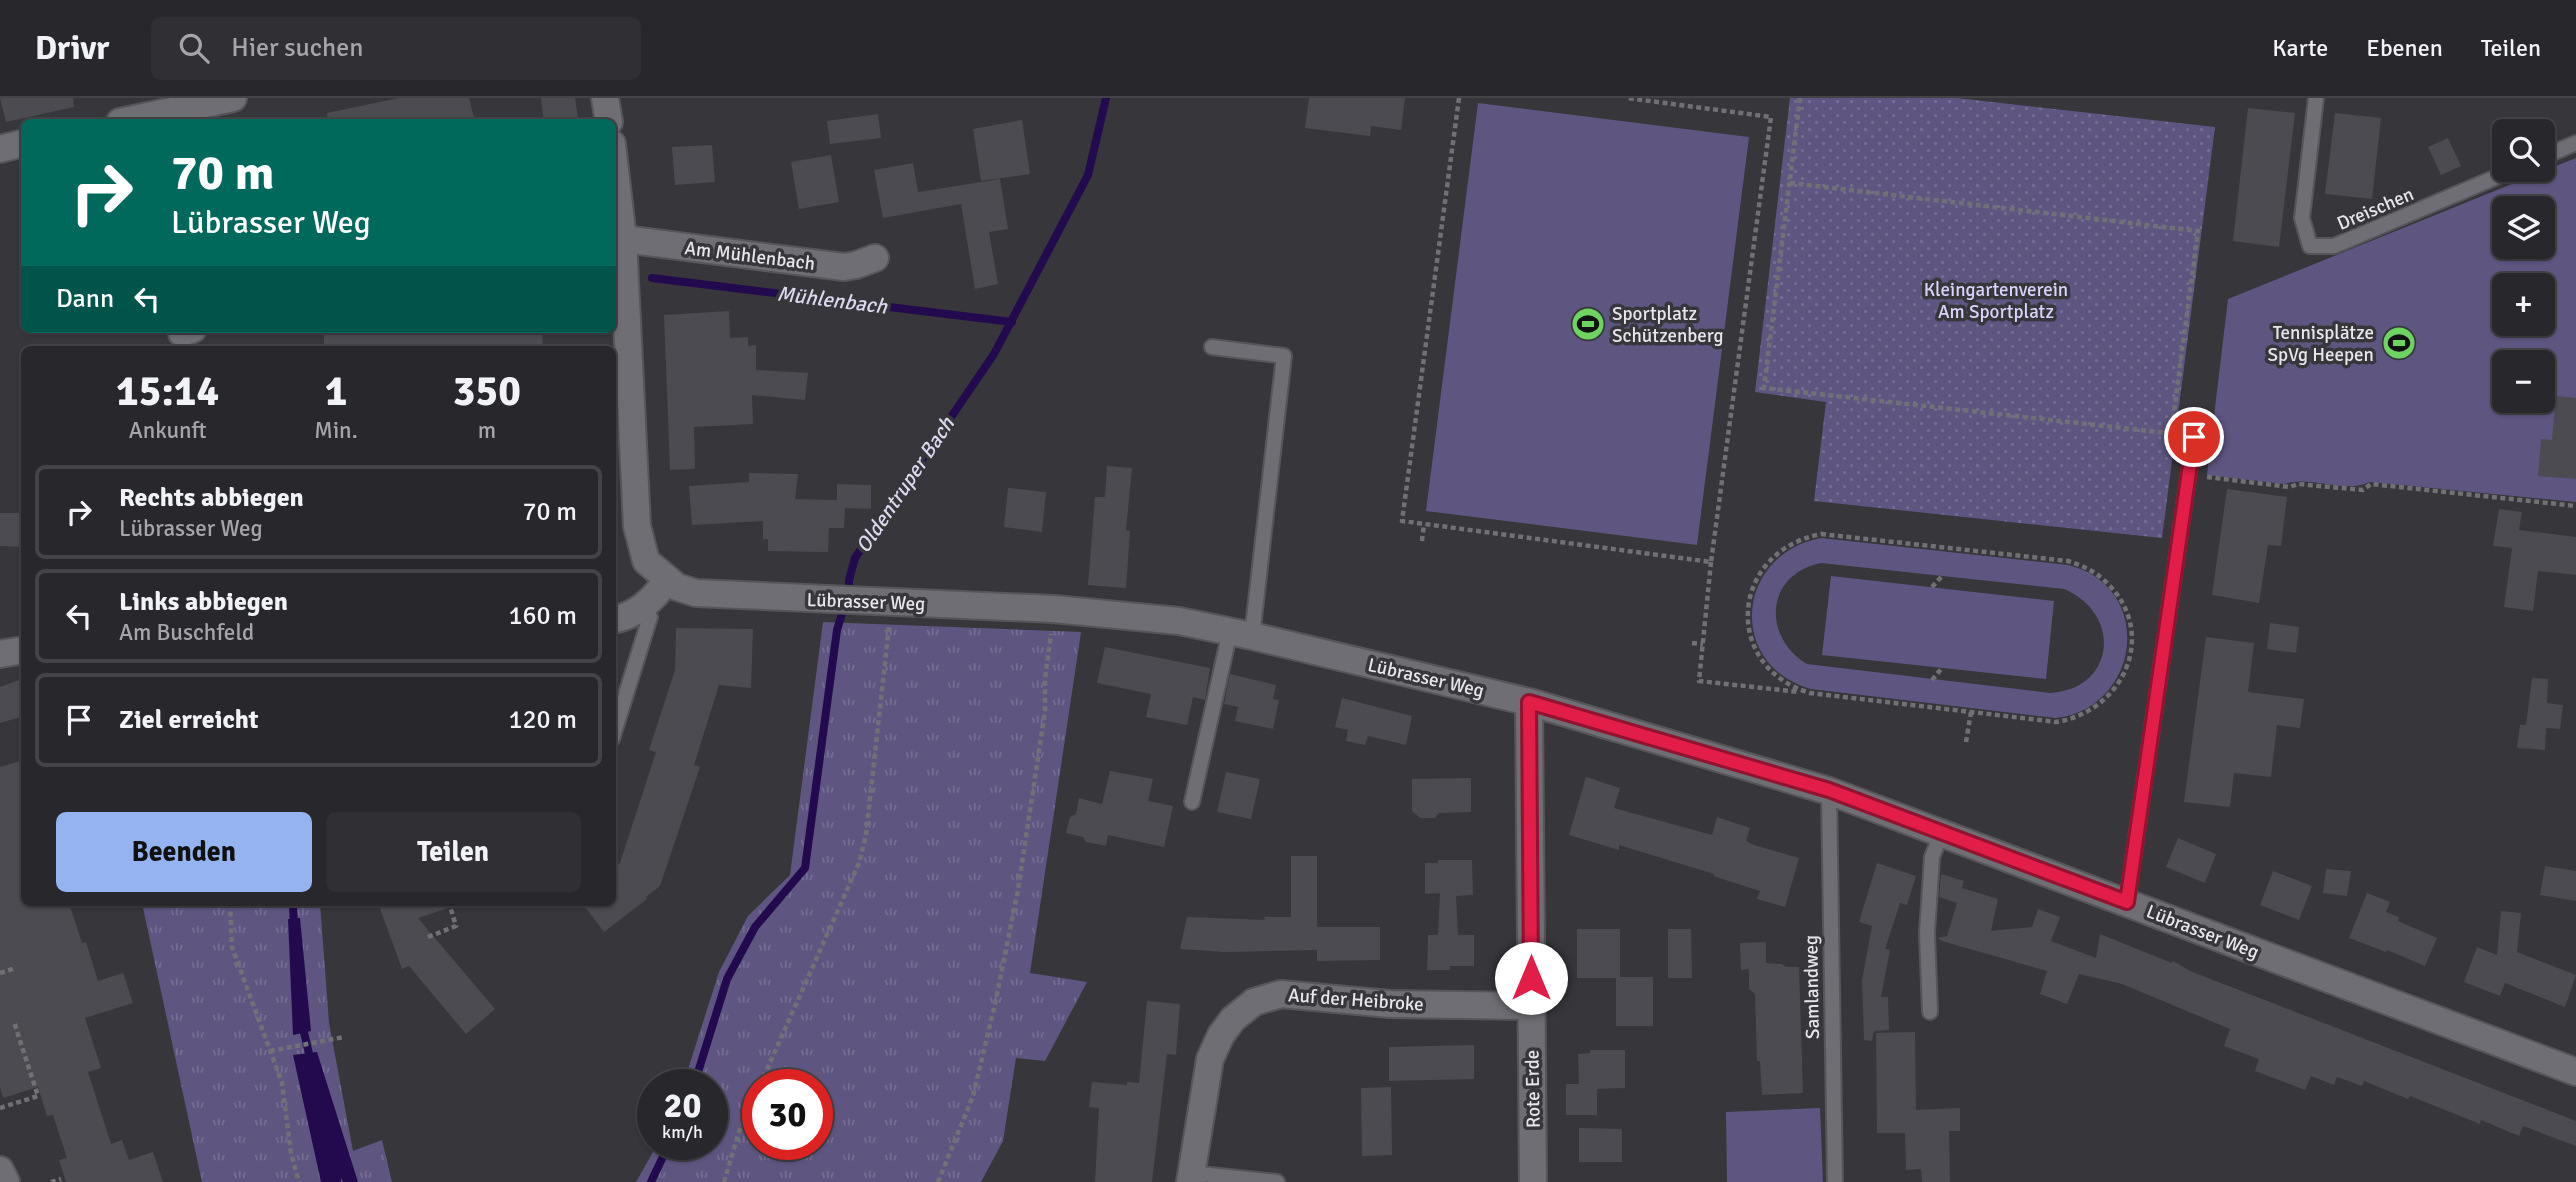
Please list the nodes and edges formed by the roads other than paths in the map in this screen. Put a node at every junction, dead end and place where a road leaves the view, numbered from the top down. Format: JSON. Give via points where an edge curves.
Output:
{"nodes":[{"id":1,"x":233,"y":98,"type":"edge"},
{"id":2,"x":605,"y":98,"type":"edge"},
{"id":3,"x":2316,"y":98,"type":"edge"},
{"id":4,"x":134,"y":119,"type":"edge"},
{"id":5,"x":608,"y":119,"type":"edge"},
{"id":6,"x":2576,"y":143,"type":"edge"},
{"id":7,"x":21,"y":144,"type":"edge"},
{"id":8,"x":0,"y":149,"type":"edge"},
{"id":9,"x":2555,"y":152,"type":"edge"},
{"id":10,"x":616,"y":179,"type":"edge"},
{"id":11,"x":2492,"y":179,"type":"edge"},
{"id":12,"x":623,"y":239,"type":"junction"},
{"id":13,"x":875,"y":258,"type":"dead end"},
{"id":14,"x":619,"y":283,"type":"edge"},
{"id":15,"x":1212,"y":347,"type":"dead end"},
{"id":16,"x":2194,"y":437,"type":"road end"},
{"id":17,"x":667,"y":581,"type":"junction"},
{"id":18,"x":644,"y":606,"type":"junction"},
{"id":19,"x":616,"y":619,"type":"edge"},
{"id":20,"x":1241,"y":633,"type":"junction"},
{"id":21,"x":21,"y":650,"type":"edge"},
{"id":22,"x":0,"y":654,"type":"edge"},
{"id":23,"x":1529,"y":702,"type":"junction"},
{"id":24,"x":616,"y":726,"type":"edge"},
{"id":25,"x":1829,"y":790,"type":"junction"},
{"id":26,"x":1192,"y":802,"type":"dead end"},
{"id":27,"x":1942,"y":832,"type":"junction"},
{"id":28,"x":2127,"y":902,"type":"junction"},
{"id":29,"x":1531,"y":1006,"type":"junction"},
{"id":30,"x":1930,"y":1013,"type":"dead end"},
{"id":31,"x":2576,"y":1072,"type":"edge"},
{"id":32,"x":0,"y":1170,"type":"edge"},
{"id":33,"x":1190,"y":1177,"type":"edge"},
{"id":34,"x":6,"y":1182,"type":"edge"},
{"id":35,"x":1277,"y":1182,"type":"edge"},
{"id":36,"x":1533,"y":1182,"type":"edge"},
{"id":37,"x":1835,"y":1182,"type":"edge"}],
"edges":[{"from":1,"to":4,"type":"street"},
{"from":2,"to":5,"type":"street"},
{"from":3,"to":11,"type":"lane","name":"Dreischen","via":[[2302,218],[2310,246],[2334,246]]},
{"from":6,"to":9,"type":"lane"},
{"from":7,"to":8,"type":"street"},
{"from":10,"to":12,"type":"street","name":"Lübrasser Weg"},
{"from":12,"to":13,"type":"street","name":"Am Mühlenbach","via":[[844,267]]},
{"from":12,"to":14,"type":"street","name":"Lübrasser Weg"},
{"from":14,"to":17,"type":"street","name":"Lübrasser Weg","via":[[637,526],[646,561]]},
{"from":15,"to":20,"type":"lane","via":[[1284,356]]},
{"from":16,"to":28,"type":"lane"},
{"from":17,"to":18,"type":"street"},
{"from":17,"to":20,"type":"street","name":"Lübrasser Weg","via":[[687,592],[1054,609],[1180,621]]},
{"from":18,"to":19,"type":"street"},
{"from":18,"to":24,"type":"lane","via":[[650,617]]},
{"from":20,"to":23,"type":"street","name":"Lübrasser Weg"},
{"from":20,"to":26,"type":"lane"},
{"from":21,"to":22,"type":"street"},
{"from":23,"to":25,"type":"street","name":"Lübrasser Weg"},
{"from":23,"to":29,"type":"street","name":"Rote Erde"},
{"from":25,"to":27,"type":"street","name":"Lübrasser Weg"},
{"from":25,"to":37,"type":"lane","name":"Samlandweg"},
{"from":27,"to":28,"type":"street","name":"Lübrasser Weg"},
{"from":27,"to":30,"type":"lane","via":[[1932,857],[1927,933]]},
{"from":28,"to":31,"type":"street","name":"Lübrasser Weg"},
{"from":29,"to":33,"type":"street","name":"Auf der Heibroke","via":[[1390,1004],[1280,994],[1254,1002],[1233,1019],[1210,1059]]},
{"from":29,"to":36,"type":"street","name":"Rote Erde"},
{"from":32,"to":34,"type":"street"},
{"from":33,"to":35,"type":"lane"}]}
